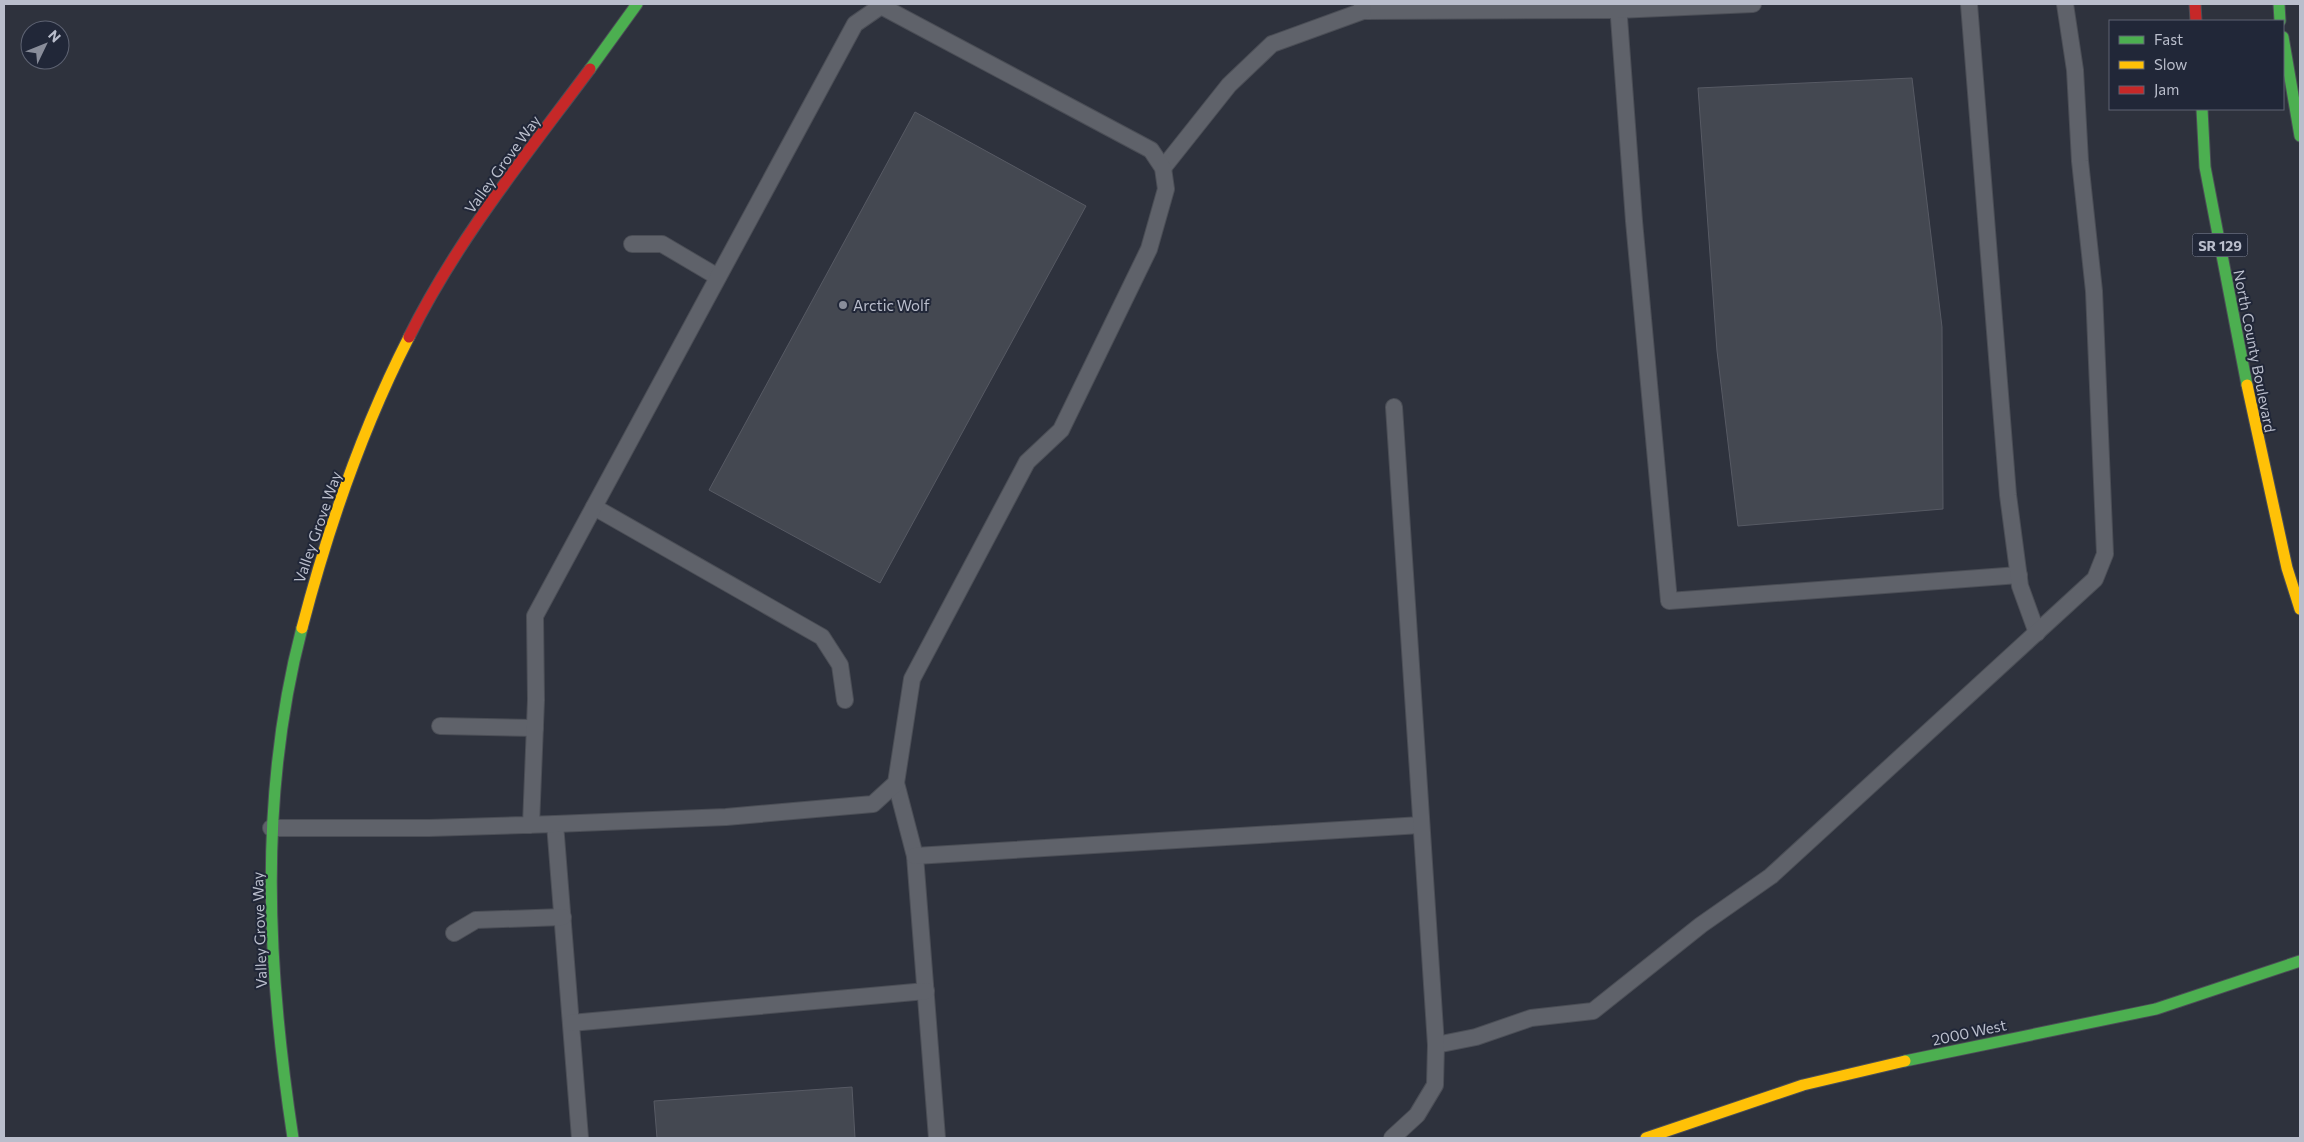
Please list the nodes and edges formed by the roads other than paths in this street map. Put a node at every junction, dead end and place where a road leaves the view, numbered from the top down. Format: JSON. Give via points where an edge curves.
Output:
{"nodes":[{"id":1,"x":637,"y":4,"type":"edge"},
{"id":2,"x":1753,"y":4,"type":"edge"},
{"id":3,"x":1969,"y":4,"type":"edge"},
{"id":4,"x":2065,"y":4,"type":"edge"},
{"id":5,"x":2195,"y":4,"type":"edge"},
{"id":6,"x":2279,"y":4,"type":"edge"},
{"id":7,"x":881,"y":5,"type":"edge"},
{"id":8,"x":1362,"y":7,"type":"edge"},
{"id":9,"x":1617,"y":7,"type":"edge"},
{"id":10,"x":2196,"y":20,"type":"edge"},
{"id":11,"x":2280,"y":20,"type":"edge"},
{"id":12,"x":2284,"y":43,"type":"edge"},
{"id":13,"x":2202,"y":110,"type":"edge"},
{"id":14,"x":2300,"y":136,"type":"edge"},
{"id":15,"x":1163,"y":168,"type":"junction"},
{"id":16,"x":632,"y":244,"type":"dead end"},
{"id":17,"x":718,"y":277,"type":"junction"},
{"id":18,"x":1394,"y":407,"type":"dead end"},
{"id":19,"x":594,"y":507,"type":"junction"},
{"id":20,"x":2019,"y":575,"type":"junction"},
{"id":21,"x":2300,"y":609,"type":"edge"},
{"id":22,"x":2036,"y":633,"type":"junction"},
{"id":23,"x":845,"y":700,"type":"dead end"},
{"id":24,"x":440,"y":726,"type":"dead end"},
{"id":25,"x":536,"y":728,"type":"junction"},
{"id":26,"x":896,"y":783,"type":"junction"},
{"id":27,"x":555,"y":824,"type":"junction"},
{"id":28,"x":531,"y":825,"type":"junction"},
{"id":29,"x":1421,"y":825,"type":"junction"},
{"id":30,"x":271,"y":828,"type":"junction"},
{"id":31,"x":915,"y":856,"type":"junction"},
{"id":32,"x":563,"y":917,"type":"junction"},
{"id":33,"x":454,"y":933,"type":"dead end"},
{"id":34,"x":2300,"y":961,"type":"edge"},
{"id":35,"x":926,"y":991,"type":"junction"},
{"id":36,"x":571,"y":1023,"type":"junction"},
{"id":37,"x":1436,"y":1045,"type":"junction"},
{"id":38,"x":293,"y":1138,"type":"edge"},
{"id":39,"x":580,"y":1138,"type":"edge"},
{"id":40,"x":937,"y":1138,"type":"edge"},
{"id":41,"x":1392,"y":1138,"type":"edge"},
{"id":42,"x":1646,"y":1138,"type":"edge"}],
"edges":[{"from":1,"to":30,"type":"street","name":"Valley Grove Way","via":[[485,210],[435,288],[400,352],[332,523],[304,616],[285,709]]},
{"from":2,"to":9,"type":"lane"},
{"from":3,"to":20,"type":"lane","via":[[2008,495]]},
{"from":4,"to":22,"type":"lane","via":[[2075,70],[2080,161],[2094,291],[2105,554],[2095,579]]},
{"from":5,"to":10,"type":"street"},
{"from":6,"to":11,"type":"street"},
{"from":7,"to":15,"type":"lane","via":[[1151,150]]},
{"from":7,"to":17,"type":"lane","via":[[855,24]]},
{"from":8,"to":9,"type":"lane"},
{"from":8,"to":15,"type":"lane","via":[[1272,44],[1230,85]]},
{"from":9,"to":20,"type":"lane","via":[[1668,601]]},
{"from":12,"to":14,"type":"street"},
{"from":13,"to":21,"type":"street","name":"North County Boulevard","number":"SR 129","via":[[2205,167],[2230,303],[2259,448]]},
{"from":15,"to":26,"type":"lane","via":[[1166,189],[1149,249],[1073,404],[1060,430],[1028,462],[912,679]]},
{"from":16,"to":17,"type":"lane","via":[[662,244]]},
{"from":17,"to":19,"type":"lane"},
{"from":18,"to":29,"type":"lane"},
{"from":19,"to":23,"type":"lane","via":[[822,637],[840,665]]},
{"from":19,"to":25,"type":"lane","via":[[535,616]]},
{"from":20,"to":22,"type":"lane"},
{"from":22,"to":37,"type":"lane","via":[[1771,876],[1701,925],[1592,1010],[1530,1018],[1476,1037]]},
{"from":24,"to":25,"type":"lane"},
{"from":25,"to":28,"type":"lane"},
{"from":26,"to":27,"type":"lane","via":[[873,804],[726,817]]},
{"from":26,"to":31,"type":"lane"},
{"from":27,"to":28,"type":"lane"},
{"from":27,"to":32,"type":"lane"},
{"from":28,"to":30,"type":"lane"},
{"from":29,"to":31,"type":"lane"},
{"from":29,"to":37,"type":"lane"},
{"from":30,"to":38,"type":"street","name":"Valley Grove Way","via":[[272,941],[281,1068]]},
{"from":31,"to":35,"type":"lane"},
{"from":32,"to":33,"type":"lane","via":[[476,920]]},
{"from":32,"to":36,"type":"lane"},
{"from":34,"to":42,"type":"street","name":"2000 West","via":[[2156,1009],[1916,1058],[1803,1085]]},
{"from":35,"to":36,"type":"lane"},
{"from":35,"to":40,"type":"lane"},
{"from":36,"to":39,"type":"lane"},
{"from":37,"to":41,"type":"lane","via":[[1435,1085],[1417,1115]]}]}
